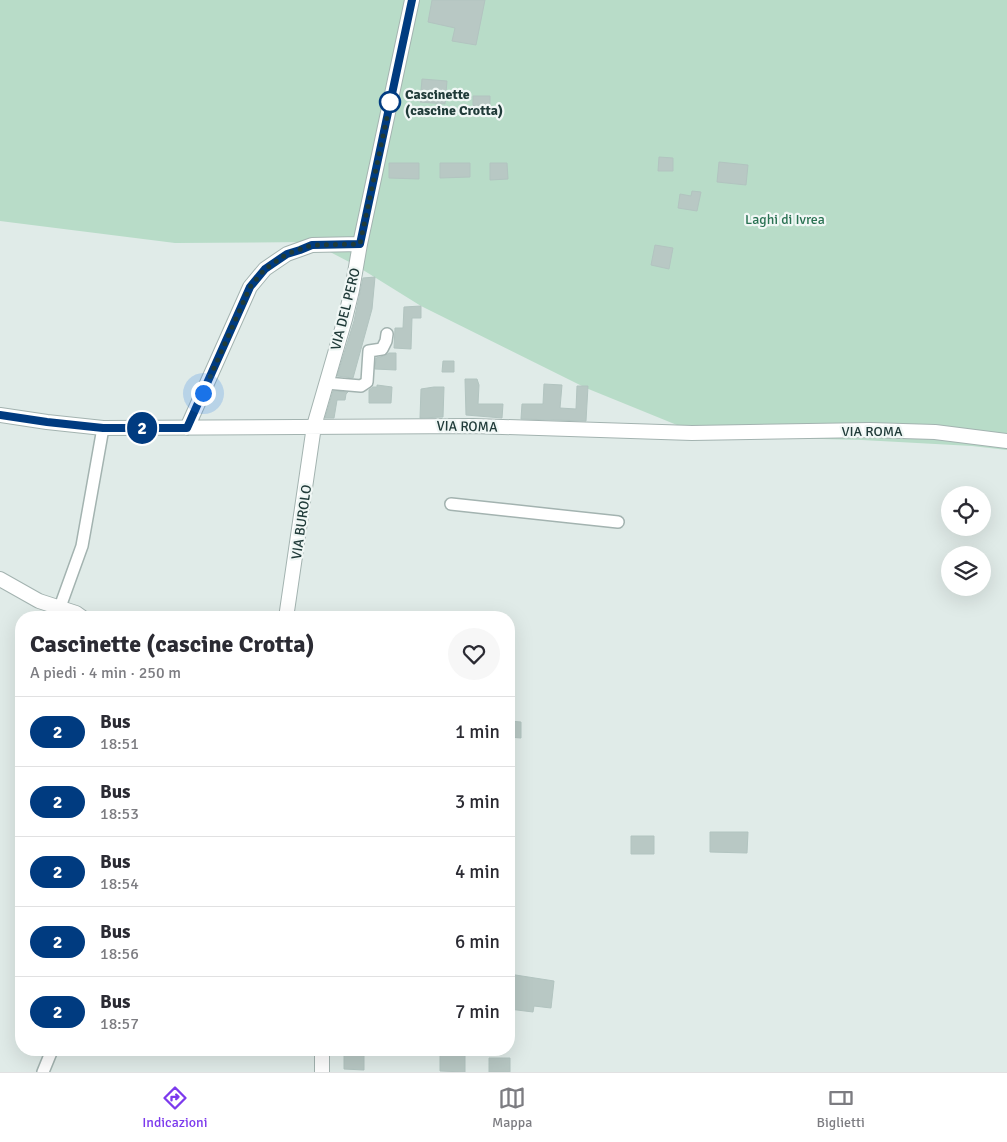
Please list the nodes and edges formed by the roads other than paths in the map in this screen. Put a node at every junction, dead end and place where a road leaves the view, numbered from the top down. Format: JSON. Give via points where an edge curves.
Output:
{"nodes":[{"id":1,"x":412,"y":0,"type":"edge"},
{"id":2,"x":360,"y":244,"type":"junction"},
{"id":3,"x":387,"y":334,"type":"dead end"},
{"id":4,"x":326,"y":383,"type":"junction"},
{"id":5,"x":0,"y":415,"type":"edge"},
{"id":6,"x":314,"y":426,"type":"junction"},
{"id":7,"x":103,"y":428,"type":"junction"},
{"id":8,"x":187,"y":428,"type":"junction"},
{"id":9,"x":1007,"y":441,"type":"edge"},
{"id":10,"x":451,"y":504,"type":"dead end"},
{"id":11,"x":618,"y":522,"type":"dead end"},
{"id":12,"x":0,"y":579,"type":"edge"},
{"id":13,"x":60,"y":607,"type":"junction"},
{"id":14,"x":71,"y":611,"type":"edge"},
{"id":15,"x":287,"y":611,"type":"edge"},
{"id":16,"x":50,"y":1056,"type":"edge"},
{"id":17,"x":322,"y":1056,"type":"edge"},
{"id":18,"x":43,"y":1072,"type":"edge"},
{"id":19,"x":322,"y":1072,"type":"edge"}],
"edges":[{"from":1,"to":2,"type":"street","name":"VIA DEL PERO"},
{"from":2,"to":4,"type":"street","name":"VIA DEL PERO","via":[[345,319]]},
{"from":2,"to":8,"type":"street","via":[[312,245],[287,254],[265,269],[250,287]]},
{"from":3,"to":4,"type":"street","via":[[382,349],[369,351],[367,382],[362,386]]},
{"from":4,"to":6,"type":"street","name":"VIA DEL PERO"},
{"from":5,"to":7,"type":"street","name":"VIA ROMA"},
{"from":6,"to":8,"type":"street","name":"VIA ROMA"},
{"from":6,"to":9,"type":"street","name":"VIA ROMA","via":[[473,426],[692,433],[870,430],[935,432]]},
{"from":6,"to":15,"type":"street","name":"VIA BUROLO"},
{"from":7,"to":8,"type":"street","name":"VIA ROMA"},
{"from":7,"to":13,"type":"street","via":[[82,546]]},
{"from":10,"to":11,"type":"street"},
{"from":12,"to":13,"type":"street","via":[[39,601]]},
{"from":13,"to":14,"type":"street"},
{"from":16,"to":18,"type":"street"},
{"from":17,"to":19,"type":"street"}]}
